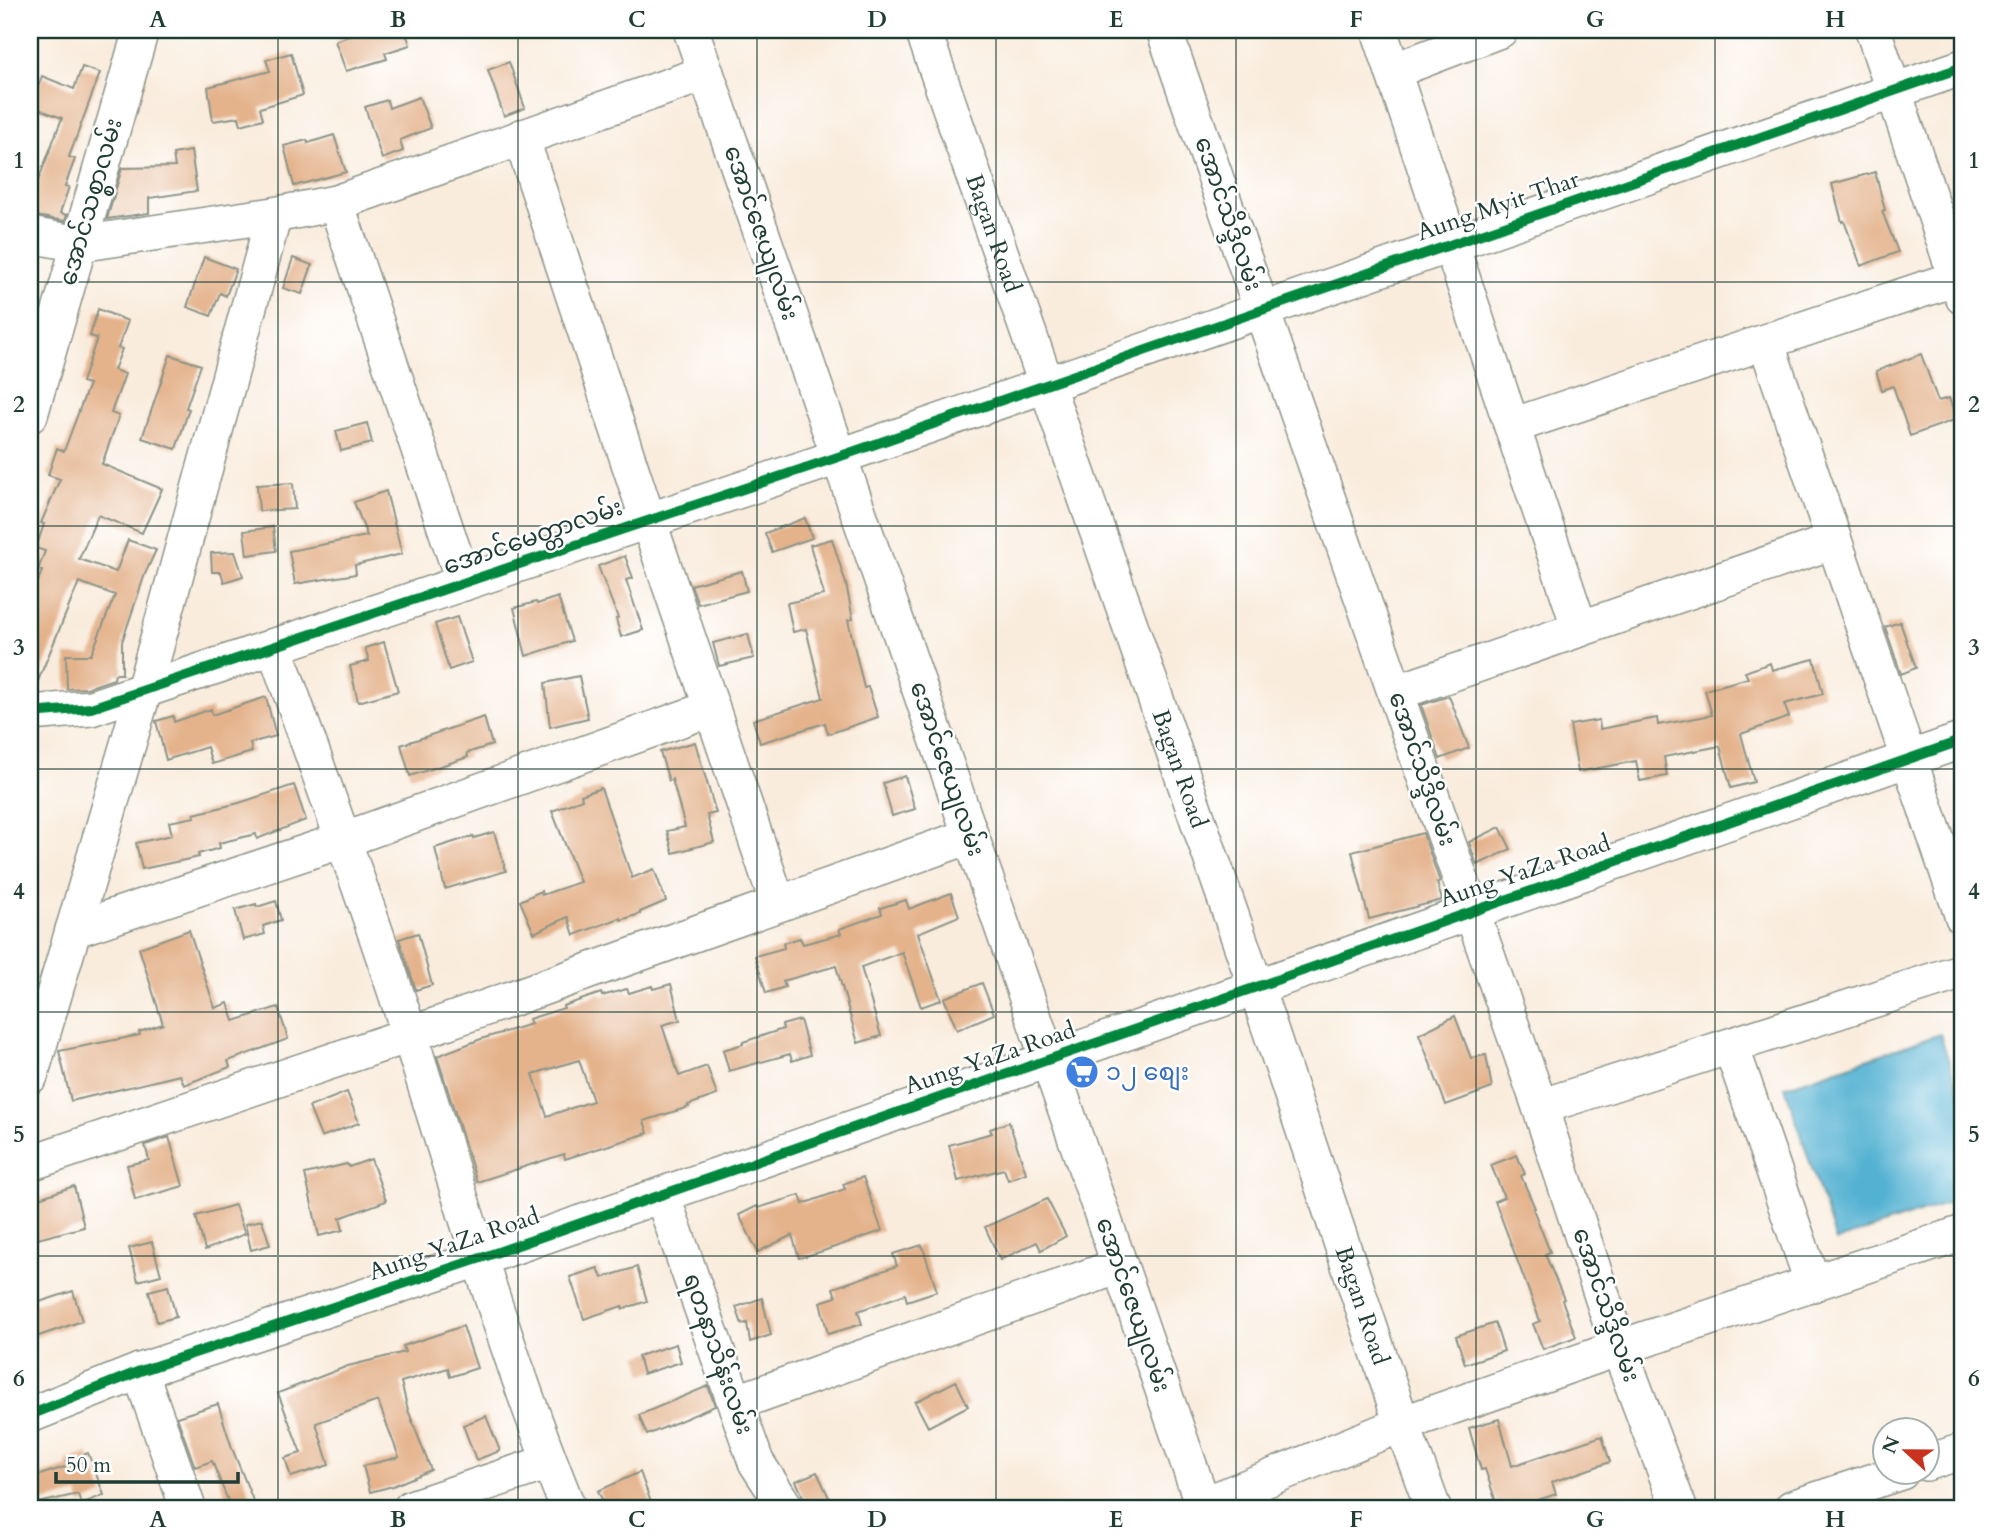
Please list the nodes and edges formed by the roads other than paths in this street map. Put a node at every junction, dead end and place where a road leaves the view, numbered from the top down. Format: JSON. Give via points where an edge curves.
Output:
{"nodes":[{"id":1,"x":691,"y":30,"type":"edge"},
{"id":2,"x":923,"y":30,"type":"edge"},
{"id":3,"x":1164,"y":30,"type":"edge"},
{"id":4,"x":1379,"y":30,"type":"edge"},
{"id":5,"x":1500,"y":30,"type":"edge"},
{"id":6,"x":1873,"y":30,"type":"edge"},
{"id":7,"x":139,"y":31,"type":"edge"},
{"id":8,"x":1963,"y":67,"type":"edge"},
{"id":9,"x":1393,"y":71,"type":"junction"},
{"id":10,"x":706,"y":73,"type":"junction"},
{"id":11,"x":1894,"y":91,"type":"junction"},
{"id":12,"x":521,"y":137,"type":"junction"},
{"id":13,"x":336,"y":203,"type":"junction"},
{"id":14,"x":274,"y":215,"type":"junction"},
{"id":15,"x":30,"y":235,"type":"edge"},
{"id":16,"x":79,"y":244,"type":"junction"},
{"id":17,"x":1451,"y":244,"type":"junction"},
{"id":18,"x":1960,"y":288,"type":"edge"},
{"id":19,"x":1262,"y":310,"type":"junction"},
{"id":20,"x":1766,"y":342,"type":"junction"},
{"id":21,"x":1045,"y":385,"type":"junction"},
{"id":22,"x":30,"y":415,"type":"edge"},
{"id":23,"x":1512,"y":426,"type":"junction"},
{"id":24,"x":838,"y":457,"type":"junction"},
{"id":25,"x":648,"y":520,"type":"junction"},
{"id":26,"x":1834,"y":541,"type":"junction"},
{"id":27,"x":464,"y":583,"type":"junction"},
{"id":28,"x":1580,"y":629,"type":"junction"},
{"id":29,"x":274,"y":646,"type":"junction"},
{"id":30,"x":144,"y":690,"type":"junction"},
{"id":31,"x":1395,"y":693,"type":"junction"},
{"id":32,"x":712,"y":708,"type":"junction"},
{"id":33,"x":30,"y":713,"type":"edge"},
{"id":34,"x":1963,"y":740,"type":"edge"},
{"id":35,"x":1909,"y":759,"type":"junction"},
{"id":36,"x":970,"y":836,"type":"junction"},
{"id":37,"x":343,"y":841,"type":"junction"},
{"id":38,"x":778,"y":904,"type":"junction"},
{"id":39,"x":1472,"y":912,"type":"junction"},
{"id":40,"x":1963,"y":918,"type":"edge"},
{"id":41,"x":73,"y":930,"type":"junction"},
{"id":42,"x":1963,"y":971,"type":"edge"},
{"id":43,"x":1255,"y":987,"type":"junction"},
{"id":44,"x":409,"y":1035,"type":"junction"},
{"id":45,"x":1731,"y":1046,"type":"junction"},
{"id":46,"x":1048,"y":1060,"type":"junction"},
{"id":47,"x":30,"y":1076,"type":"edge"},
{"id":48,"x":1540,"y":1107,"type":"junction"},
{"id":49,"x":30,"y":1163,"type":"edge"},
{"id":50,"x":662,"y":1195,"type":"junction"},
{"id":51,"x":1963,"y":1233,"type":"edge"},
{"id":52,"x":478,"y":1259,"type":"junction"},
{"id":53,"x":1119,"y":1266,"type":"junction"},
{"id":54,"x":1813,"y":1284,"type":"junction"},
{"id":55,"x":1619,"y":1348,"type":"junction"},
{"id":56,"x":140,"y":1371,"type":"junction"},
{"id":57,"x":735,"y":1403,"type":"junction"},
{"id":58,"x":30,"y":1415,"type":"edge"},
{"id":59,"x":1402,"y":1424,"type":"junction"},
{"id":60,"x":1963,"y":1451,"type":"edge"},
{"id":61,"x":1940,"y":1459,"type":"edge"},
{"id":62,"x":549,"y":1462,"type":"junction"},
{"id":63,"x":1870,"y":1482,"type":"edge"},
{"id":64,"x":188,"y":1508,"type":"edge"},
{"id":65,"x":411,"y":1508,"type":"edge"},
{"id":66,"x":568,"y":1508,"type":"edge"},
{"id":67,"x":786,"y":1508,"type":"edge"},
{"id":68,"x":1201,"y":1508,"type":"edge"},
{"id":69,"x":1433,"y":1508,"type":"edge"},
{"id":70,"x":1679,"y":1508,"type":"edge"},
{"id":71,"x":1792,"y":1508,"type":"edge"}],
"edges":[{"from":1,"to":10,"type":"street","name":"အောင်ဇေယျလမ်း"},
{"from":2,"to":21,"type":"street","name":"Bagan Road"},
{"from":3,"to":19,"type":"street","name":"အောင်သိဒ္ဒိလမ်း"},
{"from":4,"to":9,"type":"street"},
{"from":5,"to":9,"type":"street"},
{"from":6,"to":11,"type":"street"},
{"from":7,"to":16,"type":"street","name":"အောင်သစ္စာလမ်း"},
{"from":8,"to":11,"type":"street","name":"Aung Myit Thar"},
{"from":9,"to":17,"type":"street"},
{"from":10,"to":12,"type":"street"},
{"from":10,"to":24,"type":"street","name":"အောင်ဇေယျလမ်း"},
{"from":11,"to":17,"type":"street","name":"Aung Myit Thar"},
{"from":11,"to":18,"type":"street"},
{"from":12,"to":13,"type":"street"},
{"from":12,"to":25,"type":"street"},
{"from":13,"to":14,"type":"street"},
{"from":13,"to":27,"type":"street"},
{"from":14,"to":16,"type":"street"},
{"from":14,"to":30,"type":"street"},
{"from":15,"to":16,"type":"street"},
{"from":16,"to":22,"type":"street","name":"အောင်သစ္စာလမ်း"},
{"from":17,"to":19,"type":"street","name":"Aung Myit Thar"},
{"from":17,"to":23,"type":"street"},
{"from":18,"to":20,"type":"street"},
{"from":19,"to":21,"type":"street","name":"Aung Myit Thar"},
{"from":19,"to":31,"type":"street","name":"အောင်သိဒ္ဒိလမ်း"},
{"from":20,"to":23,"type":"street"},
{"from":20,"to":26,"type":"street"},
{"from":21,"to":24,"type":"street","name":"အောင်မေတ္တာလမ်း"},
{"from":21,"to":43,"type":"street","name":"Bagan Road"},
{"from":23,"to":28,"type":"street"},
{"from":24,"to":25,"type":"street","name":"အောင်မေတ္တာလမ်း"},
{"from":24,"to":36,"type":"street","name":"အောင်ဇေယျလမ်း"},
{"from":25,"to":27,"type":"street","name":"အောင်မေတ္တာလမ်း"},
{"from":25,"to":32,"type":"street"},
{"from":26,"to":28,"type":"street"},
{"from":26,"to":35,"type":"street"},
{"from":27,"to":29,"type":"street","name":"အောင်မေတ္တာလမ်း"},
{"from":28,"to":31,"type":"street"},
{"from":29,"to":30,"type":"street","name":"အောင်မေတ္တာလမ်း"},
{"from":29,"to":37,"type":"street"},
{"from":30,"to":33,"type":"street","name":"အောင်မေတ္တာလမ်း","via":[[91,708]]},
{"from":30,"to":41,"type":"street"},
{"from":31,"to":39,"type":"street","name":"အောင်သိဒ္ဒိလမ်း"},
{"from":32,"to":37,"type":"street"},
{"from":32,"to":38,"type":"street"},
{"from":34,"to":35,"type":"street","name":"Aung YaZa Road"},
{"from":35,"to":39,"type":"street","name":"Aung YaZa Road"},
{"from":35,"to":40,"type":"street"},
{"from":36,"to":38,"type":"street"},
{"from":36,"to":46,"type":"street","name":"အောင်ဇေယျလမ်း"},
{"from":37,"to":41,"type":"street"},
{"from":37,"to":44,"type":"street"},
{"from":38,"to":44,"type":"street"},
{"from":39,"to":43,"type":"street","name":"Aung YaZa Road"},
{"from":39,"to":48,"type":"street","name":"အောင်သိဒ္ဒိလမ်း"},
{"from":41,"to":47,"type":"street"},
{"from":42,"to":45,"type":"street"},
{"from":43,"to":46,"type":"street","name":"Aung YaZa Road"},
{"from":43,"to":59,"type":"street","name":"Bagan Road"},
{"from":44,"to":49,"type":"street"},
{"from":44,"to":52,"type":"street"},
{"from":45,"to":48,"type":"street"},
{"from":45,"to":54,"type":"street"},
{"from":46,"to":50,"type":"street","name":"Aung YaZa Road"},
{"from":46,"to":53,"type":"street","name":"အောင်ဇေယျလမ်း"},
{"from":48,"to":55,"type":"street","name":"အောင်သိဒ္ဒိလမ်း"},
{"from":50,"to":52,"type":"street","name":"Aung YaZa Road"},
{"from":50,"to":57,"type":"street","name":"ရတနာသိန်းလမ်း"},
{"from":51,"to":54,"type":"street"},
{"from":52,"to":56,"type":"street","name":"Aung YaZa Road"},
{"from":52,"to":62,"type":"street"},
{"from":53,"to":57,"type":"street"},
{"from":53,"to":68,"type":"street","name":"အောင်ဇေယျလမ်း"},
{"from":54,"to":55,"type":"street"},
{"from":55,"to":59,"type":"street"},
{"from":55,"to":70,"type":"street","name":"အောင်သိဒ္ဒိလမ်း"},
{"from":56,"to":58,"type":"street","name":"Aung YaZa Road"},
{"from":56,"to":64,"type":"street"},
{"from":57,"to":67,"type":"street","name":"ရတနာသိန်းလမ်း","via":[[756,1462]]},
{"from":59,"to":68,"type":"street"},
{"from":59,"to":69,"type":"street","name":"Bagan Road"},
{"from":60,"to":61,"type":"street"},
{"from":62,"to":65,"type":"street"},
{"from":62,"to":66,"type":"street"},
{"from":63,"to":71,"type":"street"}]}
